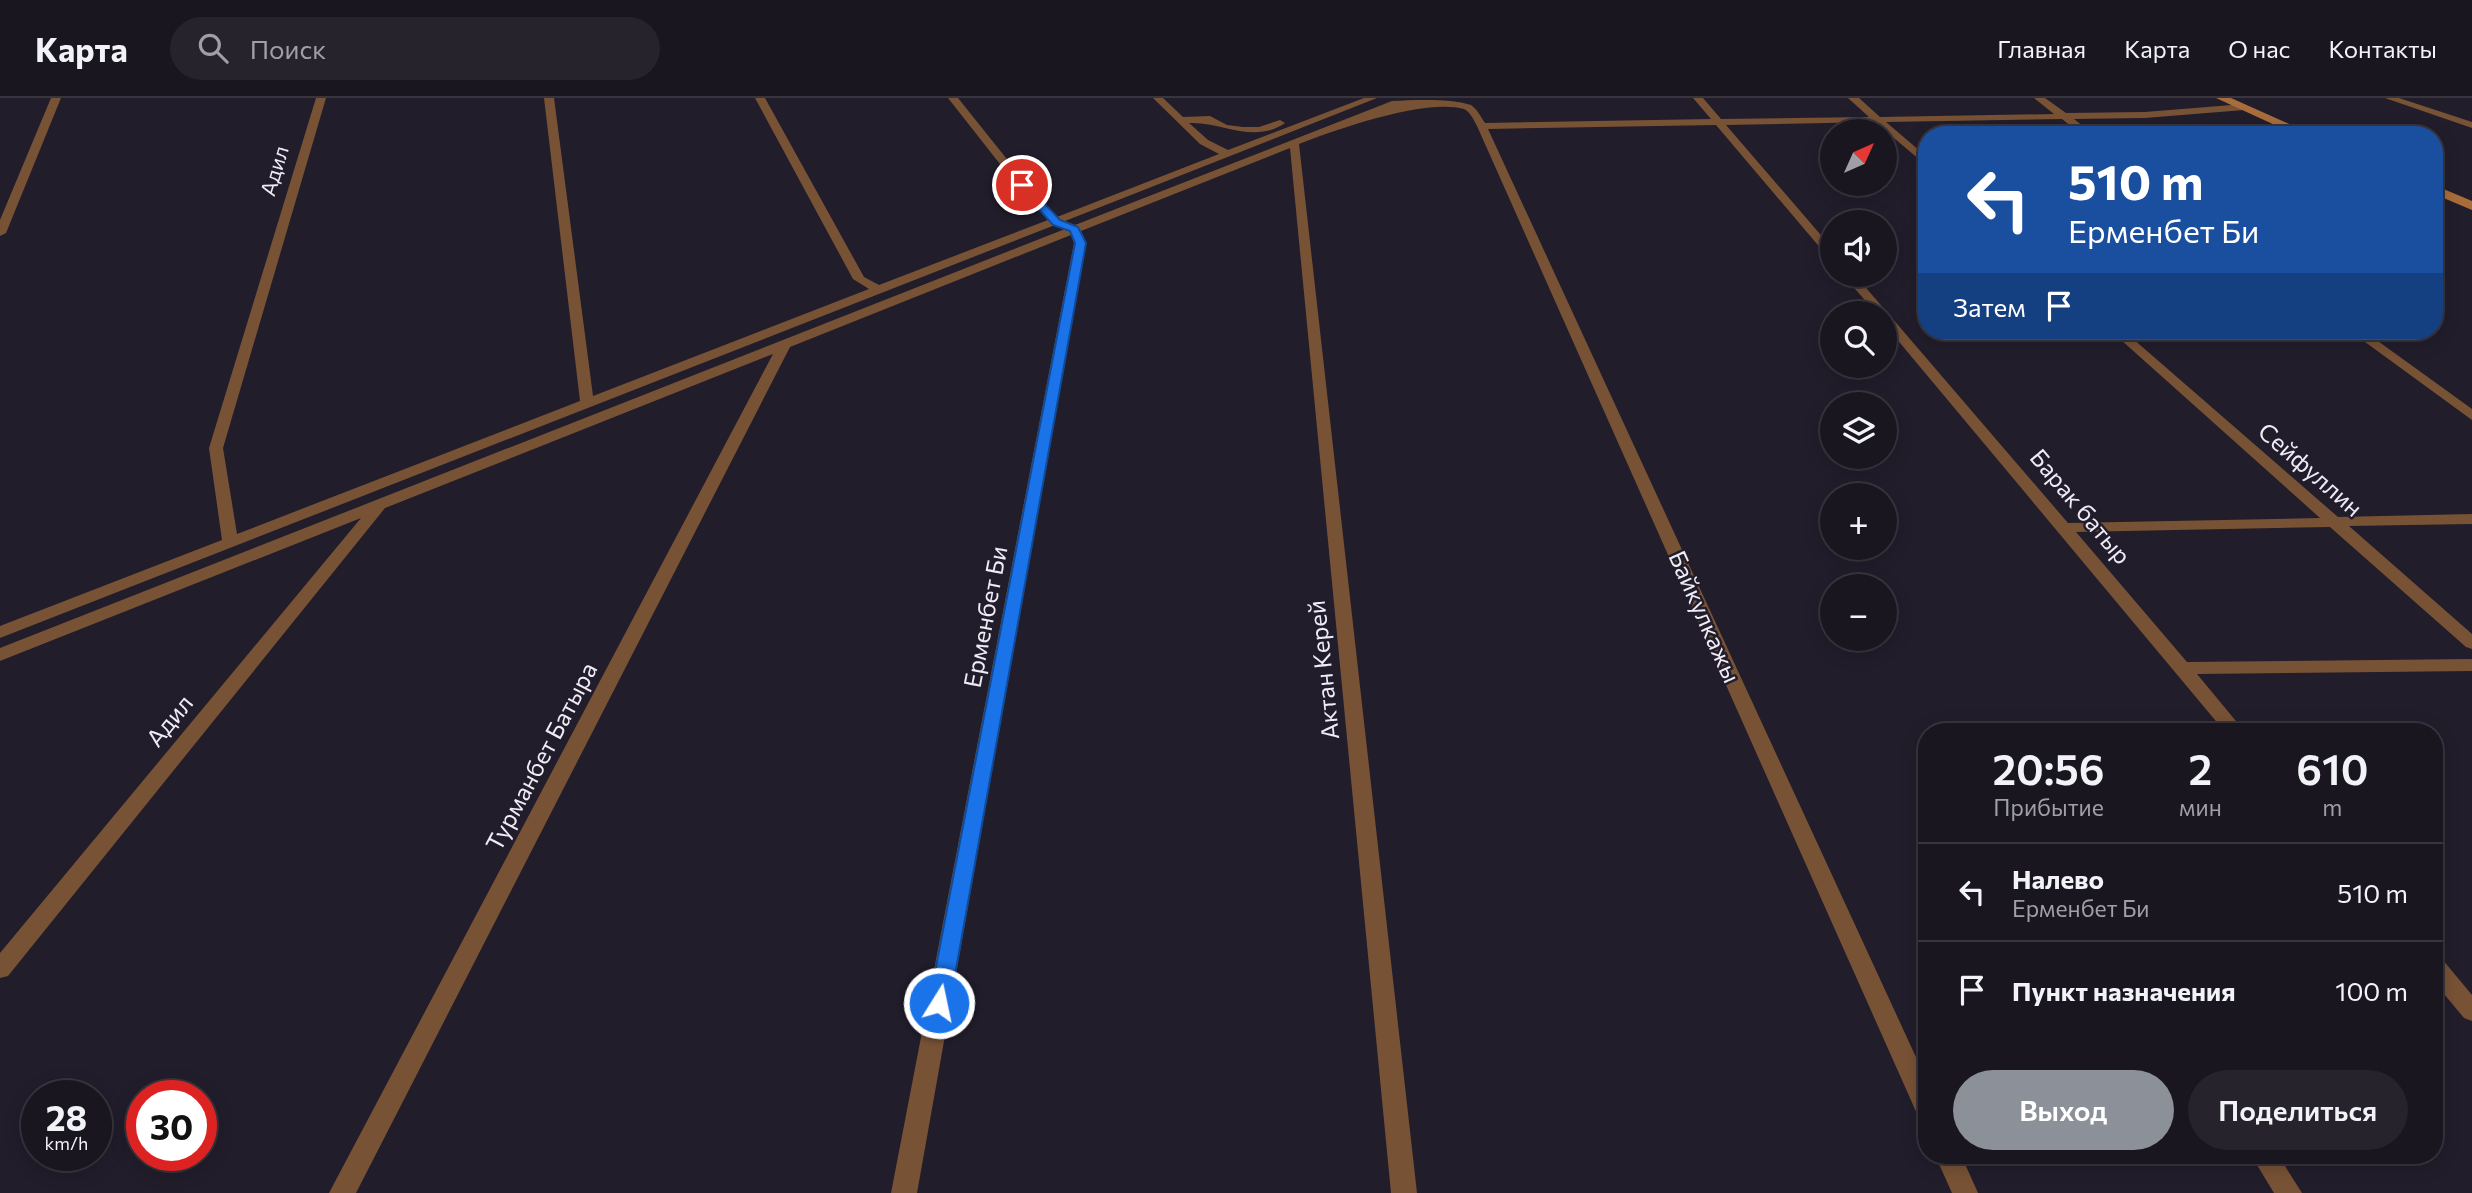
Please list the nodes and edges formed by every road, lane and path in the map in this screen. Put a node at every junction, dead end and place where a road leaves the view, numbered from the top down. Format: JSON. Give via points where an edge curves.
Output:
{"nodes":[{"id":1,"x":56,"y":98,"type":"edge"},
{"id":2,"x":321,"y":98,"type":"edge"},
{"id":3,"x":550,"y":98,"type":"edge"},
{"id":4,"x":760,"y":98,"type":"edge"},
{"id":5,"x":953,"y":98,"type":"edge"},
{"id":6,"x":1158,"y":98,"type":"edge"},
{"id":7,"x":1345,"y":98,"type":"edge"},
{"id":8,"x":1371,"y":98,"type":"edge"},
{"id":9,"x":1698,"y":98,"type":"edge"},
{"id":10,"x":1853,"y":98,"type":"edge"},
{"id":11,"x":2039,"y":98,"type":"edge"},
{"id":12,"x":2222,"y":98,"type":"edge"},
{"id":13,"x":2390,"y":98,"type":"edge"},
{"id":14,"x":1392,"y":104,"type":"junction"},
{"id":15,"x":2244,"y":107,"type":"junction"},
{"id":16,"x":2064,"y":116,"type":"junction"},
{"id":17,"x":1876,"y":119,"type":"joint"},
{"id":18,"x":1180,"y":120,"type":"junction"},
{"id":19,"x":1820,"y":120,"type":"edge"},
{"id":20,"x":1719,"y":121,"type":"junction"},
{"id":21,"x":2472,"y":125,"type":"edge"},
{"id":22,"x":1482,"y":126,"type":"junction"},
{"id":23,"x":2077,"y":126,"type":"edge"},
{"id":24,"x":2287,"y":126,"type":"edge"},
{"id":25,"x":1897,"y":137,"type":"edge"},
{"id":26,"x":1294,"y":143,"type":"junction"},
{"id":27,"x":1229,"y":155,"type":"junction"},
{"id":28,"x":1918,"y":155,"type":"edge"},
{"id":29,"x":2443,"y":193,"type":"edge"},
{"id":30,"x":2472,"y":206,"type":"edge"},
{"id":31,"x":1056,"y":222,"type":"junction"},
{"id":32,"x":1075,"y":229,"type":"junction"},
{"id":33,"x":0,"y":233,"type":"edge"},
{"id":34,"x":1820,"y":241,"type":"edge"},
{"id":35,"x":1859,"y":287,"type":"edge"},
{"id":36,"x":879,"y":290,"type":"junction"},
{"id":37,"x":1871,"y":301,"type":"edge"},
{"id":38,"x":1897,"y":331,"type":"edge"},
{"id":39,"x":2128,"y":340,"type":"edge"},
{"id":40,"x":2368,"y":340,"type":"edge"},
{"id":41,"x":785,"y":344,"type":"junction"},
{"id":42,"x":587,"y":403,"type":"junction"},
{"id":43,"x":2472,"y":416,"type":"edge"},
{"id":44,"x":380,"y":505,"type":"junction"},
{"id":45,"x":2472,"y":519,"type":"edge"},
{"id":46,"x":2334,"y":521,"type":"junction"},
{"id":47,"x":2064,"y":528,"type":"junction"},
{"id":48,"x":230,"y":542,"type":"junction"},
{"id":49,"x":0,"y":632,"type":"edge"},
{"id":50,"x":2472,"y":643,"type":"edge"},
{"id":51,"x":0,"y":655,"type":"edge"},
{"id":52,"x":2472,"y":665,"type":"edge"},
{"id":53,"x":2182,"y":668,"type":"junction"},
{"id":54,"x":2228,"y":723,"type":"edge"},
{"id":55,"x":0,"y":969,"type":"edge"},
{"id":56,"x":2443,"y":977,"type":"edge"},
{"id":57,"x":2472,"y":1011,"type":"edge"},
{"id":58,"x":1918,"y":1088,"type":"edge"},
{"id":59,"x":1952,"y":1164,"type":"edge"},
{"id":60,"x":2270,"y":1164,"type":"edge"},
{"id":61,"x":342,"y":1193,"type":"edge"},
{"id":62,"x":904,"y":1193,"type":"edge"},
{"id":63,"x":1404,"y":1193,"type":"edge"},
{"id":64,"x":1965,"y":1193,"type":"edge"},
{"id":65,"x":2290,"y":1193,"type":"edge"}],
"edges":[{"from":1,"to":33,"type":"street"},
{"from":2,"to":48,"type":"street","name":"Адил","via":[[216,448]]},
{"from":3,"to":42,"type":"street"},
{"from":4,"to":36,"type":"street","via":[[859,279]]},
{"from":5,"to":31,"type":"street"},
{"from":6,"to":18,"type":"street"},
{"from":7,"to":18,"type":"street","via":[[1260,130],[1224,127],[1210,119]]},
{"from":8,"to":14,"type":"street"},
{"from":8,"to":27,"type":"street"},
{"from":9,"to":20,"type":"street"},
{"from":10,"to":17,"type":"street"},
{"from":11,"to":16,"type":"street"},
{"from":12,"to":15,"type":"street"},
{"from":13,"to":21,"type":"street"},
{"from":14,"to":22,"type":"street","via":[[1461,104]]},
{"from":14,"to":26,"type":"street"},
{"from":15,"to":16,"type":"street","via":[[2145,116]]},
{"from":15,"to":24,"type":"street"},
{"from":16,"to":17,"type":"street"},
{"from":16,"to":23,"type":"street"},
{"from":18,"to":27,"type":"street","via":[[1204,142]]},
{"from":19,"to":20,"type":"street"},
{"from":20,"to":22,"type":"street"},
{"from":20,"to":34,"type":"street"},
{"from":22,"to":58,"type":"street","name":"Байкулкажы"},
{"from":25,"to":28,"type":"street"},
{"from":26,"to":32,"type":"street"},
{"from":26,"to":63,"type":"street","name":"Актан Керей"},
{"from":27,"to":31,"type":"street"},
{"from":29,"to":30,"type":"street"},
{"from":31,"to":32,"type":"street"},
{"from":31,"to":36,"type":"street"},
{"from":32,"to":41,"type":"street"},
{"from":32,"to":62,"type":"street","name":"Ерменбет Би","via":[[1080,243]]},
{"from":35,"to":37,"type":"street","name":"Барак батыр"},
{"from":36,"to":42,"type":"street"},
{"from":38,"to":47,"type":"street","name":"Барак батыр"},
{"from":39,"to":46,"type":"street","name":"Сейфуллин"},
{"from":40,"to":43,"type":"street"},
{"from":41,"to":44,"type":"street"},
{"from":41,"to":61,"type":"street","name":"Турманбет Батыра"},
{"from":42,"to":48,"type":"street"},
{"from":44,"to":51,"type":"street"},
{"from":44,"to":55,"type":"street","name":"Адил"},
{"from":45,"to":46,"type":"street"},
{"from":46,"to":47,"type":"street"},
{"from":46,"to":50,"type":"street","name":"Сейфуллин"},
{"from":47,"to":53,"type":"street","name":"Барак батыр"},
{"from":48,"to":49,"type":"street"},
{"from":52,"to":53,"type":"street"},
{"from":53,"to":54,"type":"street","name":"Барак батыр"},
{"from":56,"to":57,"type":"street"},
{"from":59,"to":64,"type":"street"},
{"from":60,"to":65,"type":"street"}]}
